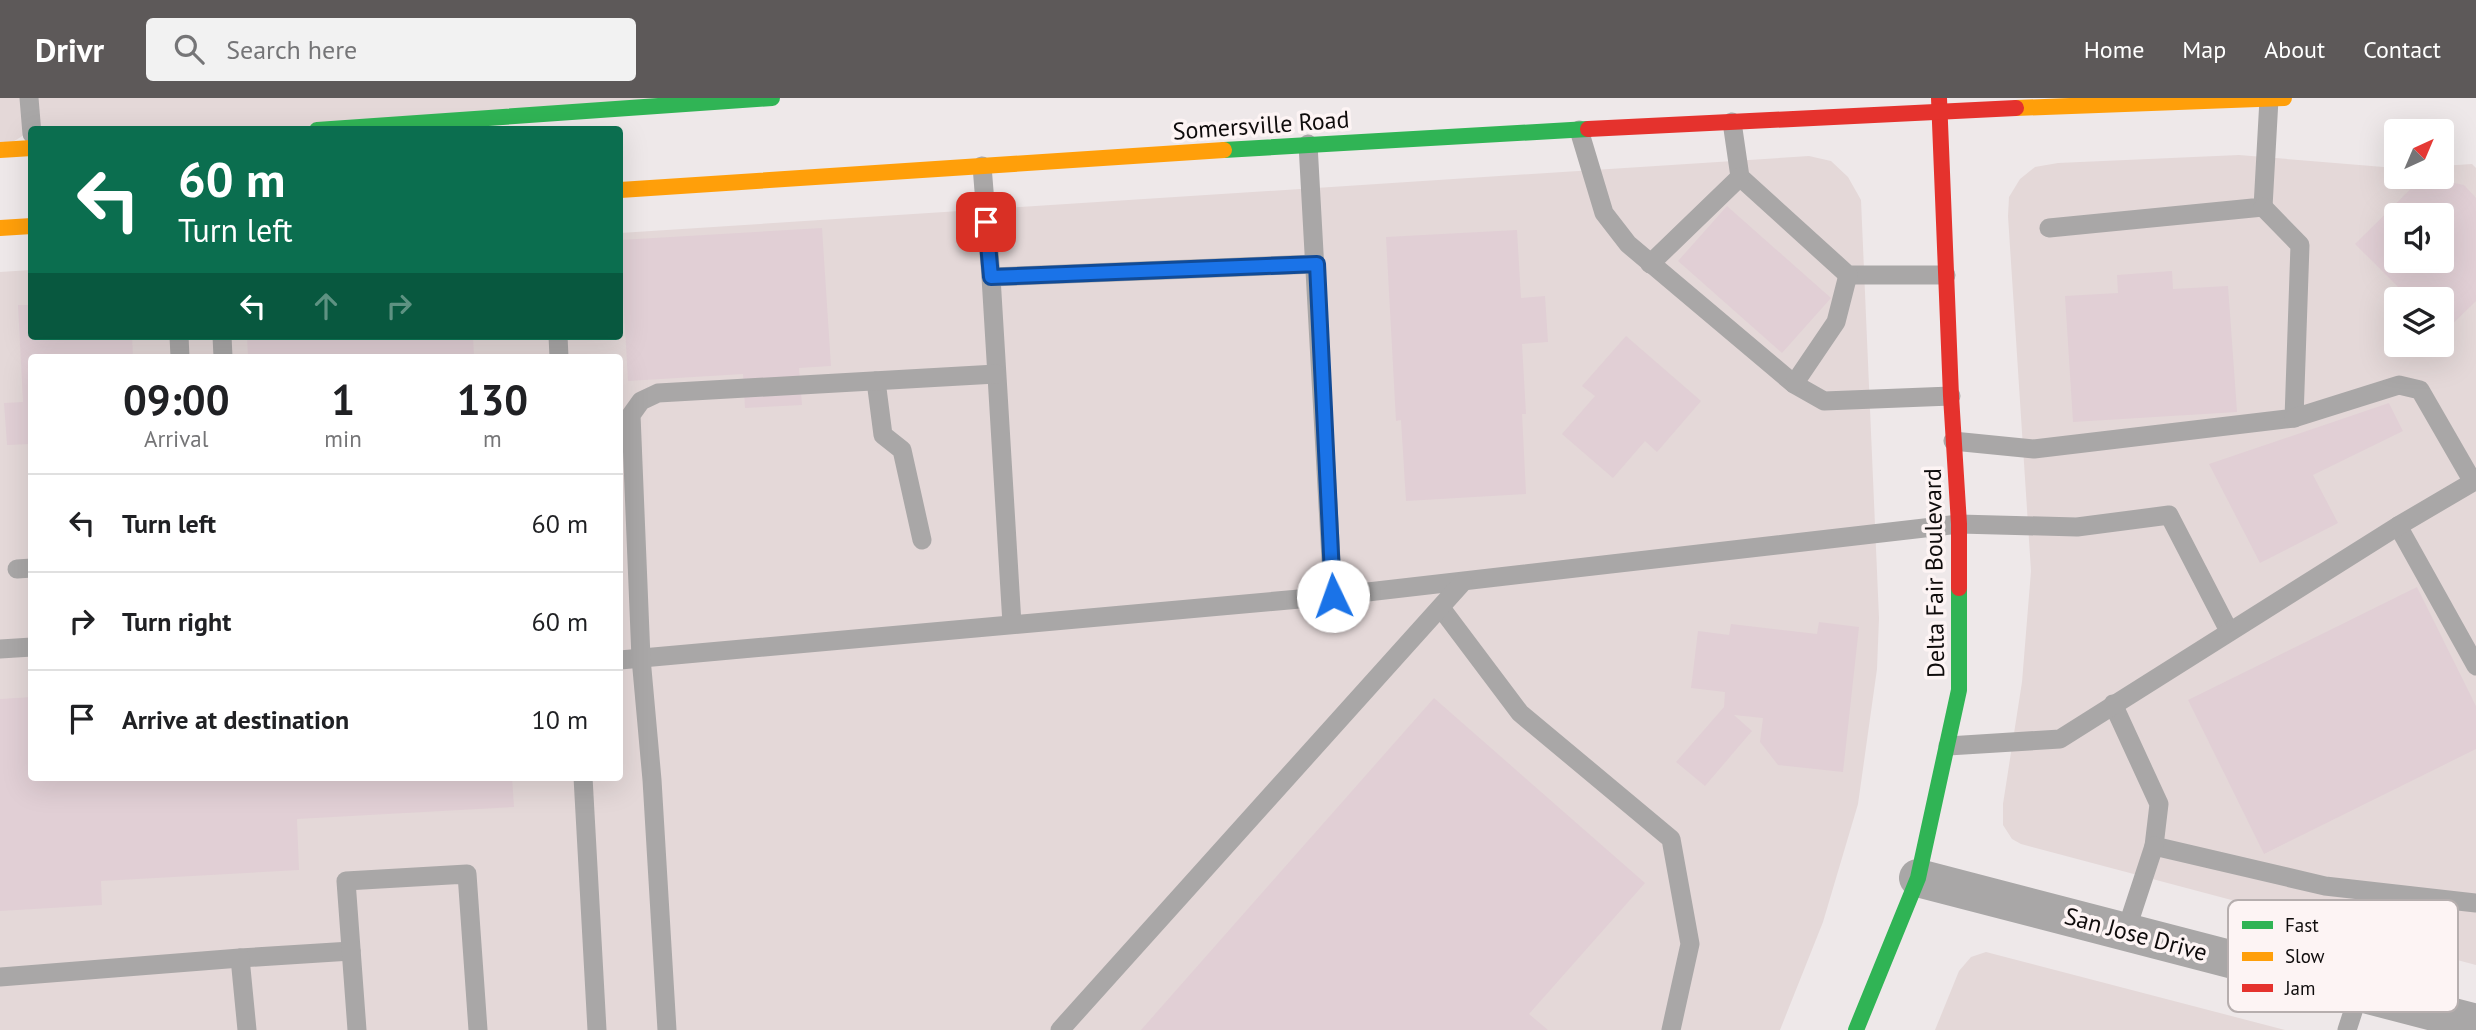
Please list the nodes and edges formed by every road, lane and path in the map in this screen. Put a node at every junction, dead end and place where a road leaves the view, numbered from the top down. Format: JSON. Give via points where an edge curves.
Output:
{"nodes":[{"id":1,"x":29,"y":98,"type":"edge"},
{"id":2,"x":772,"y":98,"type":"edge"},
{"id":3,"x":2284,"y":98,"type":"edge"},
{"id":4,"x":2269,"y":99,"type":"edge"},
{"id":5,"x":1939,"y":104,"type":"edge"},
{"id":6,"x":545,"y":114,"type":"edge"},
{"id":7,"x":1732,"y":122,"type":"junction"},
{"id":8,"x":31,"y":126,"type":"edge"},
{"id":9,"x":374,"y":126,"type":"edge"},
{"id":10,"x":1579,"y":130,"type":"junction"},
{"id":11,"x":1308,"y":144,"type":"junction"},
{"id":12,"x":28,"y":148,"type":"edge"},
{"id":13,"x":0,"y":150,"type":"edge"},
{"id":14,"x":982,"y":166,"type":"junction"},
{"id":15,"x":1740,"y":177,"type":"junction"},
{"id":16,"x":623,"y":190,"type":"edge"},
{"id":17,"x":2263,"y":207,"type":"junction"},
{"id":18,"x":28,"y":226,"type":"edge"},
{"id":19,"x":0,"y":228,"type":"edge"},
{"id":20,"x":2049,"y":228,"type":"dead end"},
{"id":21,"x":1317,"y":264,"type":"junction"},
{"id":22,"x":1650,"y":264,"type":"junction"},
{"id":23,"x":1849,"y":275,"type":"junction"},
{"id":24,"x":1946,"y":275,"type":"junction"},
{"id":25,"x":991,"y":277,"type":"junction"},
{"id":26,"x":996,"y":374,"type":"junction"},
{"id":27,"x":876,"y":381,"type":"junction"},
{"id":28,"x":1794,"y":384,"type":"junction"},
{"id":29,"x":1951,"y":396,"type":"junction"},
{"id":30,"x":2294,"y":418,"type":"junction"},
{"id":31,"x":1953,"y":441,"type":"junction"},
{"id":32,"x":1959,"y":524,"type":"junction"},
{"id":33,"x":2398,"y":526,"type":"junction"},
{"id":34,"x":922,"y":540,"type":"dead end"},
{"id":35,"x":1463,"y":582,"type":"junction"},
{"id":36,"x":1333,"y":596,"type":"junction"},
{"id":37,"x":1441,"y":608,"type":"junction"},
{"id":38,"x":1012,"y":624,"type":"junction"},
{"id":39,"x":2230,"y":631,"type":"junction"},
{"id":40,"x":28,"y":647,"type":"edge"},
{"id":41,"x":0,"y":649,"type":"edge"},
{"id":42,"x":641,"y":657,"type":"junction"},
{"id":43,"x":623,"y":660,"type":"edge"},
{"id":44,"x":2476,"y":666,"type":"edge"},
{"id":45,"x":2113,"y":704,"type":"junction"},
{"id":46,"x":1948,"y":747,"type":"junction"},
{"id":47,"x":583,"y":781,"type":"edge"},
{"id":48,"x":2154,"y":846,"type":"junction"},
{"id":49,"x":1918,"y":878,"type":"junction"},
{"id":50,"x":2449,"y":900,"type":"edge"},
{"id":51,"x":2458,"y":901,"type":"edge"},
{"id":52,"x":2476,"y":903,"type":"edge"},
{"id":53,"x":2126,"y":931,"type":"junction"},
{"id":54,"x":351,"y":951,"type":"junction"},
{"id":55,"x":240,"y":958,"type":"junction"},
{"id":56,"x":2228,"y":958,"type":"edge"},
{"id":57,"x":0,"y":977,"type":"edge"},
{"id":58,"x":2353,"y":1012,"type":"edge"},
{"id":59,"x":2433,"y":1012,"type":"edge"},
{"id":60,"x":2476,"y":1023,"type":"edge"},
{"id":61,"x":247,"y":1030,"type":"edge"},
{"id":62,"x":357,"y":1030,"type":"edge"},
{"id":63,"x":478,"y":1030,"type":"edge"},
{"id":64,"x":597,"y":1030,"type":"edge"},
{"id":65,"x":667,"y":1030,"type":"edge"},
{"id":66,"x":1060,"y":1030,"type":"edge"},
{"id":67,"x":1671,"y":1030,"type":"edge"},
{"id":68,"x":1856,"y":1030,"type":"edge"},
{"id":69,"x":2347,"y":1030,"type":"edge"}],
"edges":[{"from":1,"to":8,"type":"lane"},
{"from":2,"to":6,"type":"main road"},
{"from":3,"to":4,"type":"main road","name":"Somersville Road"},
{"from":4,"to":5,"type":"main road","name":"Somersville Road"},
{"from":4,"to":17,"type":"lane"},
{"from":5,"to":7,"type":"main road","name":"Somersville Road"},
{"from":5,"to":24,"type":"main road","name":"Delta Fair Boulevard"},
{"from":6,"to":9,"type":"main road"},
{"from":7,"to":10,"type":"main road","name":"Somersville Road"},
{"from":7,"to":15,"type":"lane"},
{"from":10,"to":11,"type":"main road","name":"Somersville Road"},
{"from":10,"to":22,"type":"lane","via":[[1604,213]]},
{"from":11,"to":14,"type":"main road","name":"Somersville Road"},
{"from":11,"to":21,"type":"lane"},
{"from":12,"to":13,"type":"main road"},
{"from":14,"to":16,"type":"main road","name":"Somersville Road"},
{"from":14,"to":25,"type":"lane"},
{"from":15,"to":22,"type":"lane"},
{"from":15,"to":23,"type":"lane"},
{"from":17,"to":20,"type":"lane"},
{"from":17,"to":30,"type":"lane","via":[[2300,245]]},
{"from":18,"to":19,"type":"main road"},
{"from":21,"to":25,"type":"lane"},
{"from":21,"to":36,"type":"lane"},
{"from":22,"to":28,"type":"lane"},
{"from":23,"to":24,"type":"lane"},
{"from":23,"to":28,"type":"lane","via":[[1836,322]]},
{"from":24,"to":29,"type":"main road","name":"Delta Fair Boulevard"},
{"from":25,"to":26,"type":"lane"},
{"from":26,"to":27,"type":"lane"},
{"from":26,"to":38,"type":"lane"},
{"from":27,"to":34,"type":"lane","via":[[883,435],[902,450]]},
{"from":27,"to":42,"type":"lane","via":[[658,393],[641,401],[631,415]]},
{"from":28,"to":29,"type":"lane","via":[[1824,401]]},
{"from":29,"to":31,"type":"main road","name":"Delta Fair Boulevard"},
{"from":30,"to":31,"type":"lane","via":[[2034,449]]},
{"from":30,"to":33,"type":"lane","via":[[2399,385],[2420,390],[2473,482]]},
{"from":31,"to":32,"type":"main road","name":"Delta Fair Boulevard"},
{"from":32,"to":35,"type":"lane"},
{"from":32,"to":39,"type":"lane","via":[[2077,527],[2169,515]]},
{"from":32,"to":46,"type":"main road","name":"Delta Fair Boulevard","via":[[1959,690]]},
{"from":33,"to":39,"type":"lane"},
{"from":33,"to":44,"type":"lane"},
{"from":35,"to":36,"type":"lane"},
{"from":35,"to":37,"type":"lane"},
{"from":36,"to":38,"type":"lane"},
{"from":37,"to":66,"type":"lane"},
{"from":37,"to":67,"type":"lane","via":[[1520,712],[1671,839],[1690,944]]},
{"from":38,"to":42,"type":"lane"},
{"from":39,"to":45,"type":"lane"},
{"from":40,"to":41,"type":"lane"},
{"from":42,"to":43,"type":"lane"},
{"from":42,"to":65,"type":"lane"},
{"from":45,"to":46,"type":"lane","via":[[2060,739]]},
{"from":45,"to":48,"type":"lane","via":[[2159,804]]},
{"from":46,"to":49,"type":"main road","name":"Delta Fair Boulevard"},
{"from":47,"to":64,"type":"lane"},
{"from":48,"to":50,"type":"lane","via":[[2325,886]]},
{"from":48,"to":53,"type":"lane"},
{"from":49,"to":53,"type":"street","name":"San Jose Drive"},
{"from":49,"to":68,"type":"main road","name":"Delta Fair Boulevard"},
{"from":51,"to":52,"type":"lane"},
{"from":53,"to":56,"type":"street","name":"San Jose Drive"},
{"from":54,"to":55,"type":"lane"},
{"from":54,"to":62,"type":"lane"},
{"from":54,"to":63,"type":"lane","via":[[346,881],[467,874]]},
{"from":55,"to":57,"type":"lane"},
{"from":55,"to":61,"type":"lane"},
{"from":58,"to":69,"type":"lane"},
{"from":59,"to":60,"type":"street","name":"San Jose Drive"}]}
